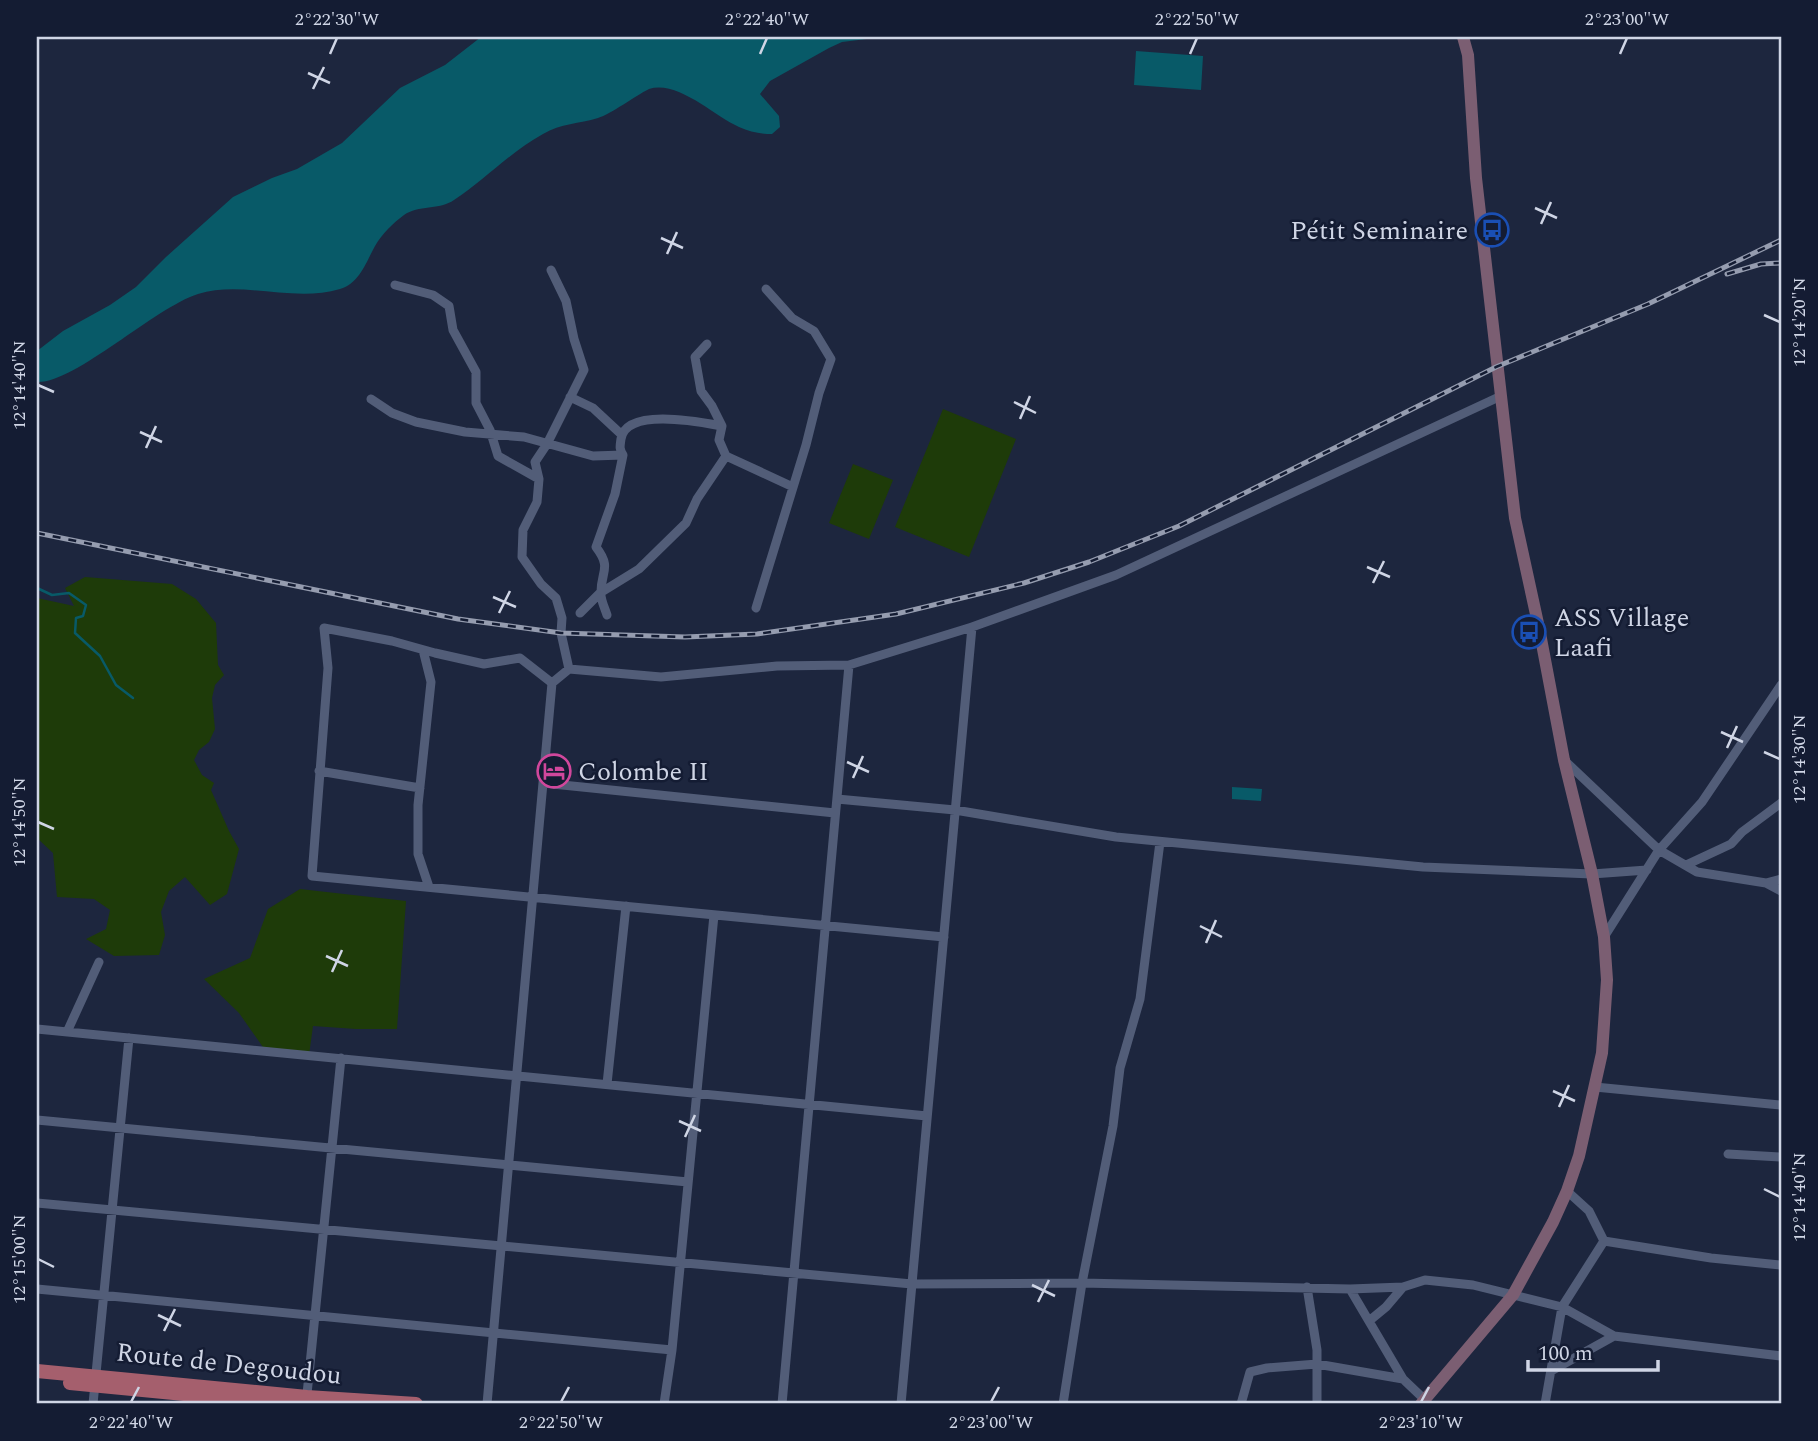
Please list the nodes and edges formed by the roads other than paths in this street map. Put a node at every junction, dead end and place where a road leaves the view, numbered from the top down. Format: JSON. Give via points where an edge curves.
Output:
{"nodes":[{"id":1,"x":1463,"y":37,"type":"edge"},
{"id":2,"x":551,"y":270,"type":"dead end"},
{"id":3,"x":395,"y":285,"type":"dead end"},
{"id":4,"x":766,"y":289,"type":"dead end"},
{"id":5,"x":707,"y":344,"type":"dead end"},
{"id":6,"x":570,"y":397,"type":"junction"},
{"id":7,"x":1501,"y":397,"type":"junction"},
{"id":8,"x":372,"y":399,"type":"dead end"},
{"id":9,"x":722,"y":426,"type":"junction"},
{"id":10,"x":492,"y":435,"type":"junction"},
{"id":11,"x":622,"y":435,"type":"junction"},
{"id":12,"x":547,"y":444,"type":"junction"},
{"id":13,"x":623,"y":455,"type":"junction"},
{"id":14,"x":726,"y":456,"type":"junction"},
{"id":15,"x":538,"y":480,"type":"junction"},
{"id":16,"x":793,"y":487,"type":"junction"},
{"id":17,"x":600,"y":593,"type":"junction"},
{"id":18,"x":756,"y":608,"type":"dead end"},
{"id":19,"x":580,"y":613,"type":"dead end"},
{"id":20,"x":607,"y":615,"type":"dead end"},
{"id":21,"x":972,"y":627,"type":"junction"},
{"id":22,"x":424,"y":650,"type":"junction"},
{"id":23,"x":849,"y":665,"type":"junction"},
{"id":24,"x":569,"y":669,"type":"junction"},
{"id":25,"x":552,"y":683,"type":"junction"},
{"id":26,"x":1781,"y":685,"type":"edge"},
{"id":27,"x":1564,"y":760,"type":"junction"},
{"id":28,"x":319,"y":771,"type":"junction"},
{"id":29,"x":543,"y":783,"type":"junction"},
{"id":30,"x":420,"y":788,"type":"junction"},
{"id":31,"x":837,"y":799,"type":"junction"},
{"id":32,"x":1779,"y":807,"type":"edge"},
{"id":33,"x":955,"y":810,"type":"junction"},
{"id":34,"x":835,"y":813,"type":"junction"},
{"id":35,"x":1160,"y":842,"type":"junction"},
{"id":36,"x":1659,"y":850,"type":"junction"},
{"id":37,"x":1686,"y":865,"type":"junction"},
{"id":38,"x":1647,"y":870,"type":"junction"},
{"id":39,"x":1592,"y":874,"type":"junction"},
{"id":40,"x":1781,"y":879,"type":"edge"},
{"id":41,"x":1766,"y":883,"type":"junction"},
{"id":42,"x":429,"y":887,"type":"junction"},
{"id":43,"x":1781,"y":891,"type":"edge"},
{"id":44,"x":533,"y":897,"type":"junction"},
{"id":45,"x":626,"y":906,"type":"junction"},
{"id":46,"x":714,"y":915,"type":"junction"},
{"id":47,"x":825,"y":926,"type":"junction"},
{"id":48,"x":943,"y":937,"type":"junction"},
{"id":49,"x":1604,"y":937,"type":"junction"},
{"id":50,"x":100,"y":962,"type":"dead end"},
{"id":51,"x":37,"y":1029,"type":"edge"},
{"id":52,"x":67,"y":1032,"type":"junction"},
{"id":53,"x":129,"y":1038,"type":"junction"},
{"id":54,"x":341,"y":1058,"type":"junction"},
{"id":55,"x":517,"y":1075,"type":"junction"},
{"id":56,"x":607,"y":1084,"type":"junction"},
{"id":57,"x":1595,"y":1087,"type":"junction"},
{"id":58,"x":697,"y":1093,"type":"junction"},
{"id":59,"x":810,"y":1104,"type":"junction"},
{"id":60,"x":1781,"y":1105,"type":"edge"},
{"id":61,"x":927,"y":1116,"type":"junction"},
{"id":62,"x":37,"y":1120,"type":"edge"},
{"id":63,"x":120,"y":1128,"type":"junction"},
{"id":64,"x":332,"y":1148,"type":"junction"},
{"id":65,"x":1728,"y":1154,"type":"dead end"},
{"id":66,"x":1781,"y":1157,"type":"edge"},
{"id":67,"x":509,"y":1165,"type":"junction"},
{"id":68,"x":688,"y":1182,"type":"junction"},
{"id":69,"x":1567,"y":1191,"type":"junction"},
{"id":70,"x":37,"y":1203,"type":"edge"},
{"id":71,"x":112,"y":1210,"type":"junction"},
{"id":72,"x":324,"y":1230,"type":"junction"},
{"id":73,"x":1604,"y":1241,"type":"junction"},
{"id":74,"x":501,"y":1246,"type":"junction"},
{"id":75,"x":681,"y":1263,"type":"junction"},
{"id":76,"x":1781,"y":1265,"type":"edge"},
{"id":77,"x":794,"y":1273,"type":"junction"},
{"id":78,"x":1082,"y":1283,"type":"junction"},
{"id":79,"x":912,"y":1284,"type":"junction"},
{"id":80,"x":1307,"y":1287,"type":"junction"},
{"id":81,"x":1403,"y":1287,"type":"junction"},
{"id":82,"x":37,"y":1289,"type":"edge"},
{"id":83,"x":1350,"y":1289,"type":"junction"},
{"id":84,"x":1513,"y":1295,"type":"junction"},
{"id":85,"x":104,"y":1296,"type":"junction"},
{"id":86,"x":1562,"y":1307,"type":"junction"},
{"id":87,"x":315,"y":1316,"type":"junction"},
{"id":88,"x":1369,"y":1321,"type":"junction"},
{"id":89,"x":493,"y":1333,"type":"junction"},
{"id":90,"x":1614,"y":1336,"type":"junction"},
{"id":91,"x":672,"y":1350,"type":"junction"},
{"id":92,"x":1781,"y":1356,"type":"edge"},
{"id":93,"x":1317,"y":1364,"type":"junction"},
{"id":94,"x":37,"y":1371,"type":"edge"},
{"id":95,"x":1551,"y":1371,"type":"junction"},
{"id":96,"x":1402,"y":1379,"type":"junction"},
{"id":97,"x":95,"y":1380,"type":"junction"},
{"id":98,"x":37,"y":1381,"type":"edge"},
{"id":99,"x":307,"y":1401,"type":"edge"},
{"id":100,"x":1422,"y":1402,"type":"edge"},
{"id":101,"x":1547,"y":1403,"type":"edge"},
{"id":102,"x":93,"y":1404,"type":"edge"},
{"id":103,"x":290,"y":1404,"type":"edge"},
{"id":104,"x":416,"y":1404,"type":"edge"},
{"id":105,"x":487,"y":1404,"type":"edge"},
{"id":106,"x":664,"y":1404,"type":"edge"},
{"id":107,"x":782,"y":1404,"type":"edge"},
{"id":108,"x":901,"y":1404,"type":"edge"},
{"id":109,"x":1063,"y":1404,"type":"edge"},
{"id":110,"x":1241,"y":1404,"type":"edge"},
{"id":111,"x":1317,"y":1404,"type":"edge"}],
"edges":[{"from":1,"to":7,"type":"street"},
{"from":2,"to":6,"type":"street","via":[[566,301],[584,370]]},
{"from":3,"to":10,"type":"street","via":[[433,295],[449,306],[453,330],[476,372],[476,403]]},
{"from":4,"to":16,"type":"street","via":[[792,318],[814,331],[831,359]]},
{"from":5,"to":9,"type":"street","via":[[695,357],[695,368],[701,391]]},
{"from":6,"to":11,"type":"street","via":[[593,408]]},
{"from":6,"to":12,"type":"street"},
{"from":7,"to":21,"type":"street","via":[[1116,575]]},
{"from":7,"to":27,"type":"street","via":[[1515,518]]},
{"from":8,"to":10,"type":"street","via":[[392,414],[416,422]]},
{"from":9,"to":11,"type":"street","via":[[659,419],[632,424]]},
{"from":9,"to":14,"type":"street","via":[[719,440]]},
{"from":10,"to":12,"type":"street"},
{"from":10,"to":15,"type":"street","via":[[498,456]]},
{"from":11,"to":13,"type":"street"},
{"from":12,"to":13,"type":"street","via":[[593,456]]},
{"from":12,"to":15,"type":"street","via":[[535,462]]},
{"from":13,"to":17,"type":"street","via":[[596,547],[604,556]]},
{"from":14,"to":16,"type":"street"},
{"from":14,"to":17,"type":"street","via":[[686,523],[639,569]]},
{"from":15,"to":24,"type":"street","via":[[537,502],[523,530],[522,557],[556,598]]},
{"from":16,"to":18,"type":"street"},
{"from":17,"to":19,"type":"street"},
{"from":17,"to":20,"type":"street"},
{"from":21,"to":23,"type":"street"},
{"from":21,"to":33,"type":"street"},
{"from":22,"to":25,"type":"street","via":[[484,664],[520,658]]},
{"from":22,"to":28,"type":"street","via":[[324,628],[328,668]]},
{"from":22,"to":30,"type":"street","via":[[431,682]]},
{"from":23,"to":24,"type":"street","via":[[777,666],[660,677]]},
{"from":23,"to":31,"type":"street"},
{"from":24,"to":25,"type":"street"},
{"from":25,"to":29,"type":"street"},
{"from":26,"to":36,"type":"street","via":[[1702,802]]},
{"from":27,"to":36,"type":"street"},
{"from":27,"to":39,"type":"street"},
{"from":28,"to":30,"type":"street"},
{"from":28,"to":42,"type":"street","via":[[312,876]]},
{"from":29,"to":34,"type":"street"},
{"from":29,"to":44,"type":"street"},
{"from":30,"to":42,"type":"street","via":[[418,854]]},
{"from":31,"to":33,"type":"street"},
{"from":31,"to":34,"type":"street"},
{"from":32,"to":37,"type":"street","via":[[1731,844]]},
{"from":33,"to":35,"type":"street"},
{"from":33,"to":48,"type":"street"},
{"from":34,"to":47,"type":"street"},
{"from":35,"to":39,"type":"street","via":[[1423,867]]},
{"from":35,"to":78,"type":"street","via":[[1140,999],[1120,1068]]},
{"from":36,"to":37,"type":"street"},
{"from":36,"to":38,"type":"street"},
{"from":37,"to":41,"type":"street","via":[[1697,872]]},
{"from":38,"to":39,"type":"street"},
{"from":38,"to":49,"type":"street"},
{"from":39,"to":49,"type":"street"},
{"from":40,"to":41,"type":"street"},
{"from":41,"to":43,"type":"street"},
{"from":42,"to":44,"type":"street"},
{"from":44,"to":45,"type":"street"},
{"from":44,"to":55,"type":"street"},
{"from":45,"to":46,"type":"street"},
{"from":45,"to":56,"type":"street"},
{"from":46,"to":47,"type":"street"},
{"from":46,"to":58,"type":"street"},
{"from":47,"to":48,"type":"street"},
{"from":47,"to":59,"type":"street"},
{"from":48,"to":61,"type":"street"},
{"from":49,"to":57,"type":"street","via":[[1605,1026]]},
{"from":50,"to":52,"type":"street"},
{"from":51,"to":52,"type":"street"},
{"from":52,"to":53,"type":"street"},
{"from":53,"to":54,"type":"street"},
{"from":53,"to":63,"type":"street"},
{"from":54,"to":55,"type":"street"},
{"from":54,"to":64,"type":"street"},
{"from":55,"to":56,"type":"street"},
{"from":55,"to":67,"type":"street"},
{"from":56,"to":58,"type":"street"},
{"from":57,"to":60,"type":"street"},
{"from":57,"to":69,"type":"street"},
{"from":58,"to":59,"type":"street"},
{"from":58,"to":68,"type":"street"},
{"from":59,"to":61,"type":"street"},
{"from":59,"to":77,"type":"street"},
{"from":61,"to":79,"type":"street"},
{"from":62,"to":63,"type":"street"},
{"from":63,"to":64,"type":"street"},
{"from":63,"to":71,"type":"street"},
{"from":64,"to":67,"type":"street"},
{"from":64,"to":72,"type":"street"},
{"from":65,"to":66,"type":"street"},
{"from":67,"to":68,"type":"street"},
{"from":67,"to":74,"type":"street"},
{"from":68,"to":75,"type":"street"},
{"from":69,"to":73,"type":"street","via":[[1589,1211]]},
{"from":69,"to":84,"type":"street"},
{"from":70,"to":71,"type":"street"},
{"from":71,"to":72,"type":"street"},
{"from":71,"to":85,"type":"street"},
{"from":72,"to":74,"type":"street"},
{"from":72,"to":87,"type":"street"},
{"from":73,"to":76,"type":"street"},
{"from":73,"to":86,"type":"street"},
{"from":74,"to":75,"type":"street"},
{"from":74,"to":89,"type":"street"},
{"from":75,"to":77,"type":"street"},
{"from":75,"to":91,"type":"street"},
{"from":77,"to":79,"type":"street"},
{"from":77,"to":107,"type":"street"},
{"from":78,"to":79,"type":"street"},
{"from":78,"to":80,"type":"street"},
{"from":78,"to":109,"type":"street"},
{"from":79,"to":108,"type":"street"},
{"from":80,"to":83,"type":"street"},
{"from":80,"to":93,"type":"street"},
{"from":81,"to":83,"type":"street"},
{"from":81,"to":84,"type":"street","via":[[1424,1280]]},
{"from":81,"to":88,"type":"street"},
{"from":82,"to":85,"type":"street"},
{"from":83,"to":88,"type":"street"},
{"from":84,"to":86,"type":"street"},
{"from":84,"to":100,"type":"street"},
{"from":85,"to":87,"type":"street"},
{"from":85,"to":97,"type":"street"},
{"from":86,"to":90,"type":"street"},
{"from":86,"to":95,"type":"street"},
{"from":87,"to":89,"type":"street"},
{"from":87,"to":99,"type":"street"},
{"from":88,"to":96,"type":"street"},
{"from":89,"to":91,"type":"street"},
{"from":89,"to":105,"type":"street"},
{"from":90,"to":92,"type":"street"},
{"from":90,"to":95,"type":"street"},
{"from":91,"to":106,"type":"street"},
{"from":93,"to":96,"type":"street"},
{"from":93,"to":110,"type":"street","via":[[1251,1372]]},
{"from":93,"to":111,"type":"street"},
{"from":94,"to":97,"type":"main road","name":"Route de Degoudou"},
{"from":95,"to":101,"type":"street"},
{"from":96,"to":100,"type":"street"},
{"from":97,"to":98,"type":"main road","name":"Route de Degoudou"},
{"from":97,"to":99,"type":"main road","name":"Route de Degoudou"},
{"from":97,"to":102,"type":"street"},
{"from":97,"to":103,"type":"main road","name":"Route de Degoudou"},
{"from":99,"to":104,"type":"main road","name":"Route de Degoudou"}]}
